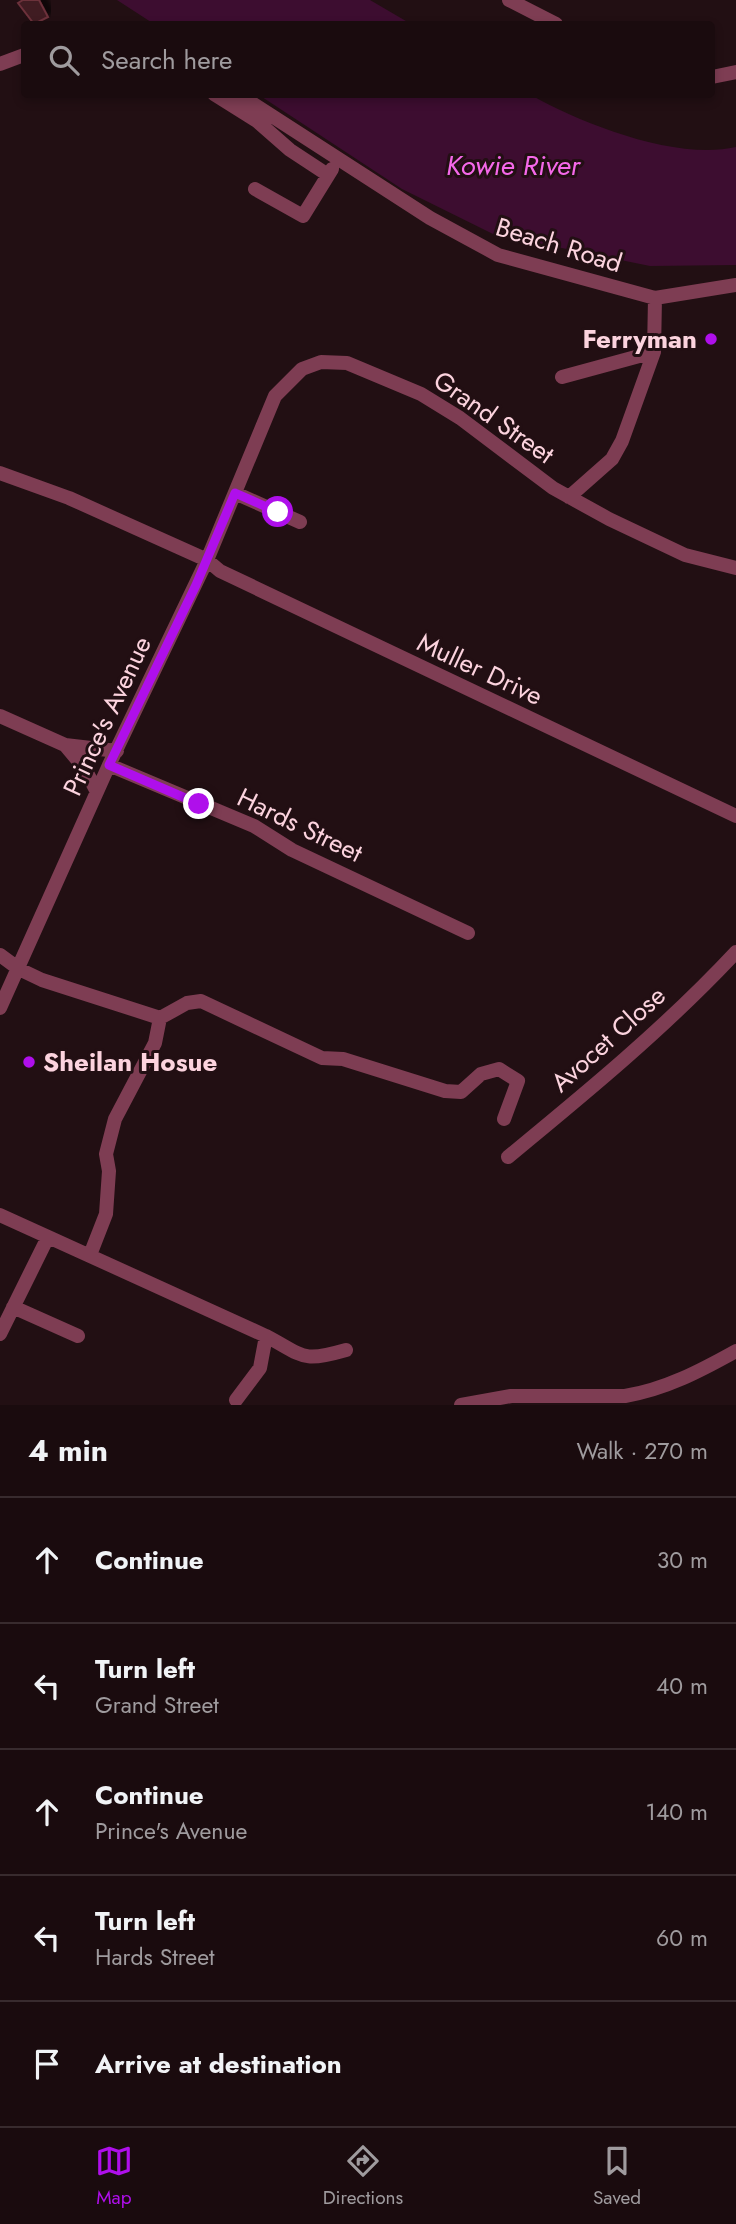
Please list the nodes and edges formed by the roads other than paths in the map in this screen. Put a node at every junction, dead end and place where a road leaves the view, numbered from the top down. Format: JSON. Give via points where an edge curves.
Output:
{"nodes":[{"id":1,"x":509,"y":0,"type":"edge"},
{"id":2,"x":550,"y":21,"type":"edge"},
{"id":3,"x":21,"y":56,"type":"edge"},
{"id":4,"x":1,"y":63,"type":"edge"},
{"id":5,"x":736,"y":72,"type":"edge"},
{"id":6,"x":715,"y":76,"type":"edge"},
{"id":7,"x":220,"y":98,"type":"edge"},
{"id":8,"x":244,"y":98,"type":"edge"},
{"id":9,"x":337,"y":160,"type":"junction"},
{"id":10,"x":328,"y":176,"type":"junction"},
{"id":11,"x":255,"y":189,"type":"dead end"},
{"id":12,"x":736,"y":285,"type":"edge"},
{"id":13,"x":655,"y":298,"type":"junction"},
{"id":14,"x":653,"y":352,"type":"junction"},
{"id":15,"x":562,"y":377,"type":"dead end"},
{"id":16,"x":0,"y":473,"type":"edge"},
{"id":17,"x":235,"y":493,"type":"junction"},
{"id":18,"x":569,"y":496,"type":"junction"},
{"id":19,"x":300,"y":522,"type":"dead end"},
{"id":20,"x":207,"y":560,"type":"junction"},
{"id":21,"x":736,"y":568,"type":"edge"},
{"id":22,"x":0,"y":716,"type":"edge"},
{"id":23,"x":65,"y":746,"type":"junction"},
{"id":24,"x":117,"y":751,"type":"junction"},
{"id":25,"x":109,"y":765,"type":"junction"},
{"id":26,"x":97,"y":793,"type":"junction"},
{"id":27,"x":736,"y":816,"type":"edge"},
{"id":28,"x":468,"y":933,"type":"dead end"},
{"id":29,"x":736,"y":952,"type":"edge"},
{"id":30,"x":0,"y":955,"type":"edge"},
{"id":31,"x":19,"y":969,"type":"junction"},
{"id":32,"x":0,"y":1008,"type":"edge"},
{"id":33,"x":160,"y":1018,"type":"junction"},
{"id":34,"x":504,"y":1119,"type":"dead end"},
{"id":35,"x":508,"y":1157,"type":"dead end"},
{"id":36,"x":0,"y":1215,"type":"edge"},
{"id":37,"x":48,"y":1237,"type":"junction"},
{"id":38,"x":90,"y":1255,"type":"junction"},
{"id":39,"x":13,"y":1307,"type":"junction"},
{"id":40,"x":0,"y":1334,"type":"edge"},
{"id":41,"x":78,"y":1336,"type":"dead end"},
{"id":42,"x":266,"y":1336,"type":"junction"},
{"id":43,"x":346,"y":1350,"type":"dead end"},
{"id":44,"x":736,"y":1351,"type":"edge"},
{"id":45,"x":236,"y":1400,"type":"dead end"},
{"id":46,"x":609,"y":1400,"type":"edge"},
{"id":47,"x":461,"y":1405,"type":"edge"}],
"edges":[{"from":1,"to":2,"type":"street"},
{"from":3,"to":4,"type":"street"},
{"from":5,"to":6,"type":"street"},
{"from":7,"to":10,"type":"street"},
{"from":8,"to":9,"type":"street","name":"Beach Road"},
{"from":9,"to":10,"type":"street"},
{"from":9,"to":13,"type":"street","name":"Beach Road","via":[[498,255]]},
{"from":10,"to":11,"type":"street","via":[[303,216]]},
{"from":12,"to":13,"type":"street"},
{"from":13,"to":14,"type":"street"},
{"from":14,"to":15,"type":"street"},
{"from":14,"to":18,"type":"street","via":[[617,451]]},
{"from":16,"to":20,"type":"street","name":"Muller Drive","via":[[78,501]]},
{"from":17,"to":18,"type":"street","name":"Grand Street","via":[[275,396],[302,369],[335,361],[439,403]]},
{"from":17,"to":19,"type":"street"},
{"from":17,"to":20,"type":"street","name":"Grand Street"},
{"from":18,"to":21,"type":"street","name":"Grand Street","via":[[668,548]]},
{"from":20,"to":24,"type":"street","name":"Prince's Avenue"},
{"from":20,"to":27,"type":"street","name":"Muller Drive","via":[[220,572],[349,635]]},
{"from":22,"to":23,"type":"street"},
{"from":23,"to":24,"type":"street"},
{"from":23,"to":26,"type":"street","via":[[85,769]]},
{"from":24,"to":25,"type":"street","name":"Prince's Avenue"},
{"from":25,"to":26,"type":"street","name":"Prince's Avenue"},
{"from":25,"to":28,"type":"street","name":"Hards Street","via":[[254,826],[292,850]]},
{"from":26,"to":31,"type":"street","name":"Prince's Avenue"},
{"from":29,"to":35,"type":"street","name":"Avocet Close","via":[[565,1112]]},
{"from":30,"to":31,"type":"street"},
{"from":31,"to":32,"type":"street","name":"Prince's Avenue"},
{"from":31,"to":33,"type":"street"},
{"from":33,"to":34,"type":"street","via":[[187,1003],[201,1001],[322,1058],[343,1059],[455,1093],[481,1074],[499,1069],[518,1081]]},
{"from":33,"to":38,"type":"street","via":[[155,1043],[115,1119],[106,1154],[106,1214]]},
{"from":36,"to":37,"type":"street"},
{"from":37,"to":38,"type":"street"},
{"from":37,"to":39,"type":"street"},
{"from":38,"to":42,"type":"street"},
{"from":39,"to":40,"type":"street"},
{"from":39,"to":41,"type":"street"},
{"from":42,"to":43,"type":"street","via":[[307,1358]]},
{"from":42,"to":45,"type":"street","via":[[260,1368]]},
{"from":44,"to":46,"type":"street","via":[[669,1385]]},
{"from":46,"to":47,"type":"street","via":[[511,1396]]}]}
